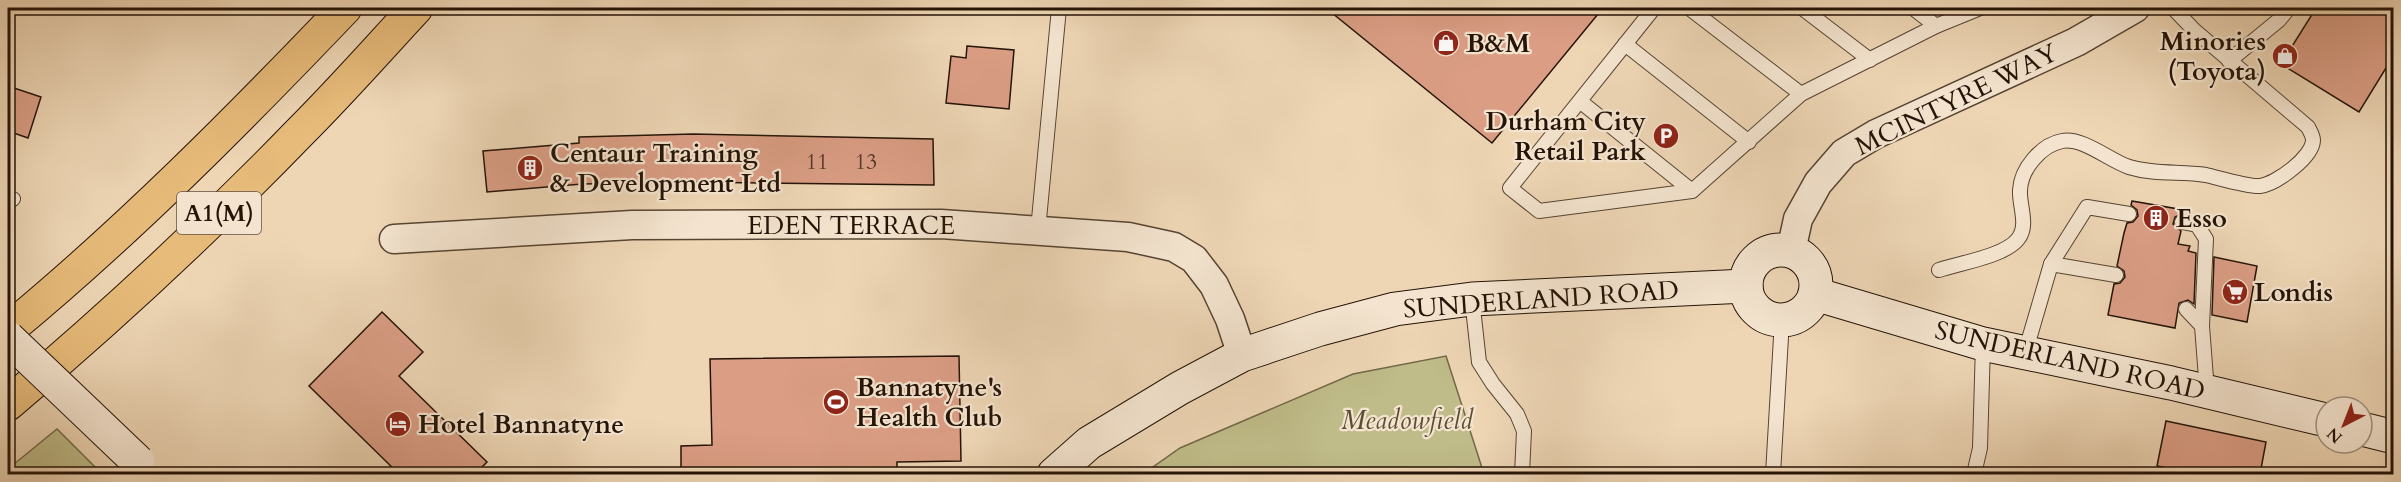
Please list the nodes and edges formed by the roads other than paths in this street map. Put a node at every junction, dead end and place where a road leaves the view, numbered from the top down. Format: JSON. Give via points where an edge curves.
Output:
{"nodes":[{"id":1,"x":345,"y":8,"type":"edge"},
{"id":2,"x":416,"y":8,"type":"edge"},
{"id":3,"x":1059,"y":8,"type":"edge"},
{"id":4,"x":1654,"y":8,"type":"edge"},
{"id":5,"x":1689,"y":8,"type":"edge"},
{"id":6,"x":1802,"y":8,"type":"edge"},
{"id":7,"x":1913,"y":8,"type":"edge"},
{"id":8,"x":1980,"y":8,"type":"edge"},
{"id":9,"x":2135,"y":8,"type":"edge"},
{"id":10,"x":2173,"y":8,"type":"edge"},
{"id":11,"x":2289,"y":8,"type":"edge"},
{"id":12,"x":1936,"y":26,"type":"junction"},
{"id":13,"x":1625,"y":44,"type":"junction"},
{"id":14,"x":1870,"y":60,"type":"junction"},
{"id":15,"x":2229,"y":61,"type":"junction"},
{"id":16,"x":1802,"y":94,"type":"junction"},
{"id":17,"x":1581,"y":102,"type":"junction"},
{"id":18,"x":1749,"y":142,"type":"junction"},
{"id":19,"x":1692,"y":192,"type":"junction"},
{"id":20,"x":2129,"y":214,"type":"dead end"},
{"id":21,"x":2182,"y":222,"type":"dead end"},
{"id":22,"x":1038,"y":230,"type":"junction"},
{"id":23,"x":394,"y":239,"type":"dead end"},
{"id":24,"x":1791,"y":251,"type":"junction"},
{"id":25,"x":2051,"y":264,"type":"junction"},
{"id":26,"x":1939,"y":270,"type":"dead end"},
{"id":27,"x":2116,"y":275,"type":"dead end"},
{"id":28,"x":1746,"y":286,"type":"junction"},
{"id":29,"x":1815,"y":294,"type":"junction"},
{"id":30,"x":1472,"y":299,"type":"junction"},
{"id":31,"x":2186,"y":309,"type":"dead end"},
{"id":32,"x":1782,"y":320,"type":"junction"},
{"id":33,"x":2202,"y":326,"type":"junction"},
{"id":34,"x":8,"y":330,"type":"edge"},
{"id":35,"x":8,"y":338,"type":"edge"},
{"id":36,"x":1983,"y":344,"type":"junction"},
{"id":37,"x":2025,"y":353,"type":"junction"},
{"id":38,"x":1242,"y":355,"type":"junction"},
{"id":39,"x":2207,"y":391,"type":"junction"},
{"id":40,"x":8,"y":404,"type":"edge"},
{"id":41,"x":2314,"y":417,"type":"edge"},
{"id":42,"x":2374,"y":432,"type":"edge"},
{"id":43,"x":2394,"y":437,"type":"edge"},
{"id":44,"x":145,"y":468,"type":"edge"},
{"id":45,"x":1054,"y":474,"type":"edge"},
{"id":46,"x":1522,"y":474,"type":"edge"},
{"id":47,"x":1773,"y":474,"type":"edge"},
{"id":48,"x":1974,"y":474,"type":"edge"}],
"edges":[{"from":1,"to":34,"type":"highway","number":"A1(M)","via":[[144,209]]},
{"from":2,"to":40,"type":"highway","number":"A1(M)","via":[[302,130],[181,250]]},
{"from":3,"to":22,"type":"lane"},
{"from":4,"to":13,"type":"lane"},
{"from":5,"to":16,"type":"lane"},
{"from":6,"to":14,"type":"lane"},
{"from":7,"to":12,"type":"lane"},
{"from":8,"to":12,"type":"lane"},
{"from":9,"to":24,"type":"street","name":"MCINTYRE WAY","via":[[2076,42],[1876,134],[1844,153],[1818,183],[1798,219]]},
{"from":10,"to":15,"type":"lane"},
{"from":11,"to":15,"type":"lane"},
{"from":12,"to":14,"type":"lane"},
{"from":13,"to":17,"type":"lane"},
{"from":13,"to":18,"type":"lane"},
{"from":14,"to":16,"type":"lane"},
{"from":15,"to":26,"type":"lane","via":[[2308,127],[2313,141],[2308,154],[2281,177],[2260,186],[2204,175],[2166,174],[2129,167],[2086,146],[2063,140],[2036,156],[2027,170],[2019,188],[2024,227],[2019,238],[2007,249]]},
{"from":16,"to":18,"type":"lane"},
{"from":17,"to":19,"type":"lane"},
{"from":17,"to":19,"type":"lane","via":[[1510,188],[1539,211]]},
{"from":18,"to":19,"type":"lane"},
{"from":20,"to":25,"type":"lane","via":[[2087,207]]},
{"from":21,"to":33,"type":"lane","via":[[2197,225],[2206,239]]},
{"from":22,"to":23,"type":"street","name":"EDEN TERRACE","via":[[941,224],[632,225]]},
{"from":22,"to":38,"type":"street","name":"EDEN TERRACE","via":[[1128,237],[1174,247],[1194,259],[1214,285]]},
{"from":24,"to":28,"type":"street","via":[[1778,250],[1754,262]]},
{"from":24,"to":29,"type":"street","via":[[1809,263],[1816,283]]},
{"from":25,"to":27,"type":"lane"},
{"from":25,"to":37,"type":"lane"},
{"from":28,"to":30,"type":"street","name":"SUNDERLAND ROAD"},
{"from":28,"to":32,"type":"street","via":[[1758,310],[1769,318]]},
{"from":29,"to":32,"type":"street","via":[[1803,312]]},
{"from":29,"to":36,"type":"street","name":"SUNDERLAND ROAD"},
{"from":30,"to":38,"type":"street","name":"SUNDERLAND ROAD","via":[[1395,309]]},
{"from":30,"to":46,"type":"lane","via":[[1479,362],[1517,414],[1524,431]]},
{"from":31,"to":33,"type":"lane"},
{"from":32,"to":47,"type":"lane"},
{"from":33,"to":39,"type":"lane"},
{"from":35,"to":44,"type":"street","bridge":true},
{"from":36,"to":37,"type":"street","name":"SUNDERLAND ROAD"},
{"from":36,"to":48,"type":"lane","via":[[1980,448]]},
{"from":37,"to":39,"type":"street","name":"SUNDERLAND ROAD"},
{"from":38,"to":45,"type":"street","name":"SUNDERLAND ROAD","via":[[1089,443]]},
{"from":39,"to":41,"type":"street","name":"SUNDERLAND ROAD"},
{"from":42,"to":43,"type":"street"}]}
